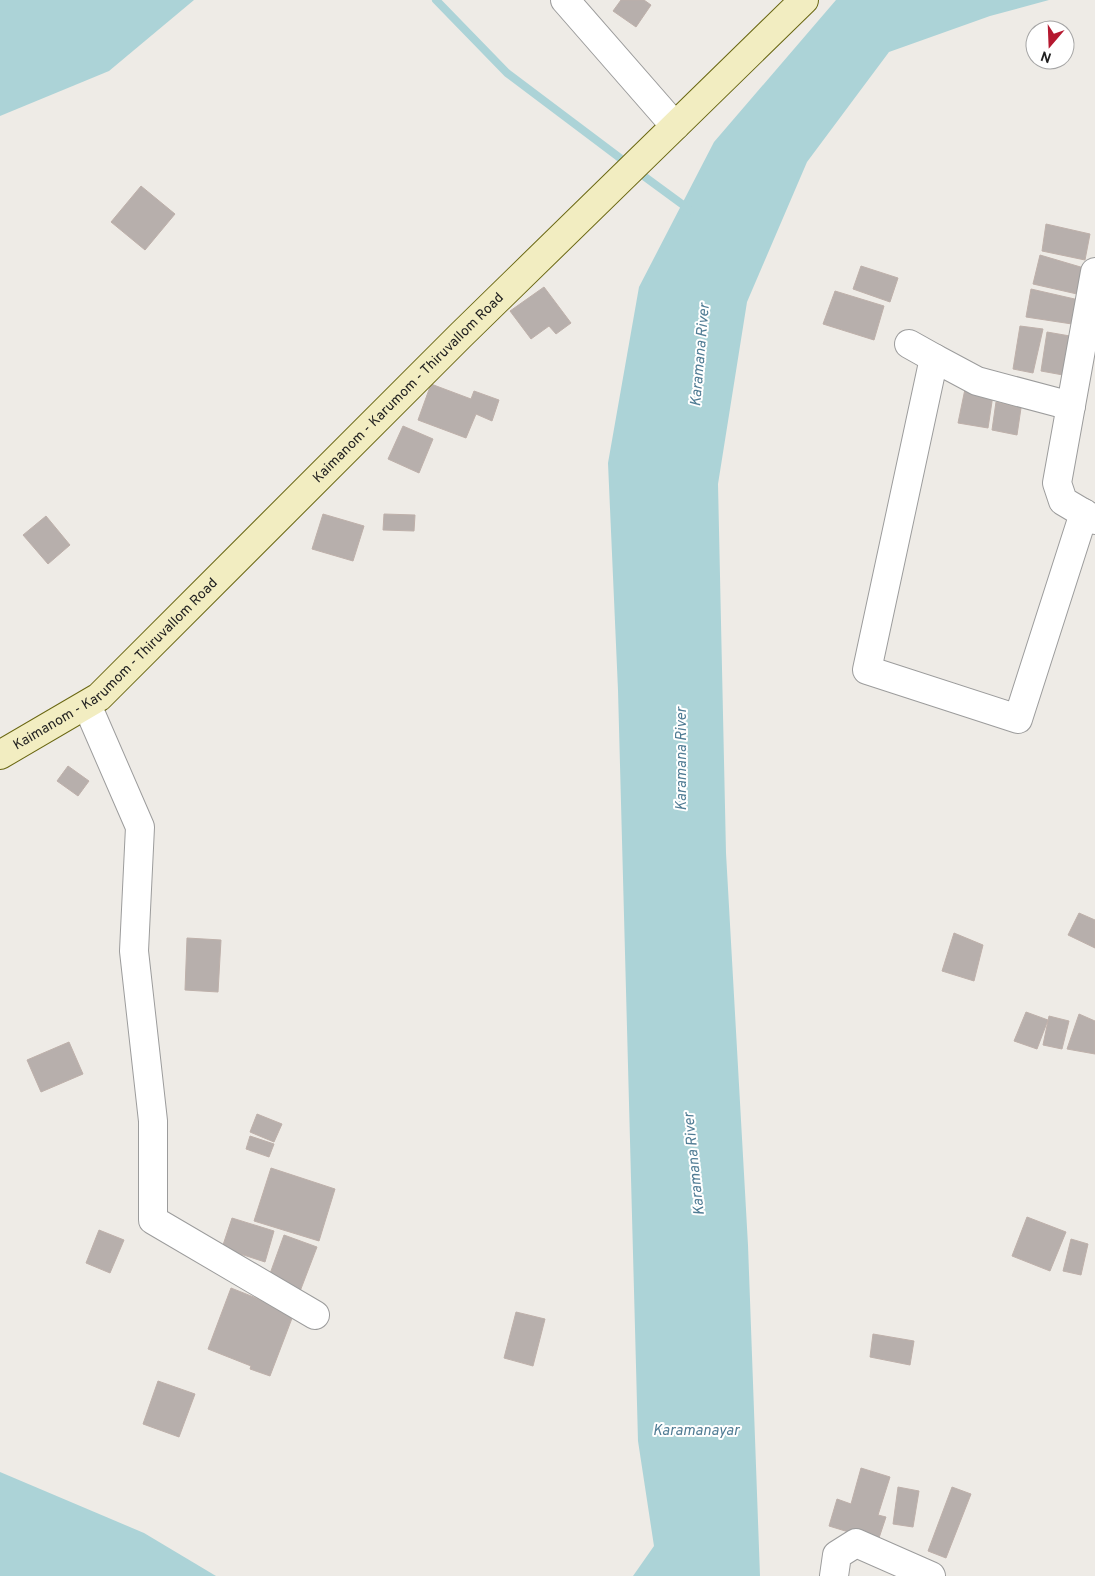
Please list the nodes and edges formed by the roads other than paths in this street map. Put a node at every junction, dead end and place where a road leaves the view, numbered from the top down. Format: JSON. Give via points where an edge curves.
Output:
{"nodes":[{"id":1,"x":565,"y":0,"type":"edge"},
{"id":2,"x":804,"y":0,"type":"edge"},
{"id":3,"x":674,"y":126,"type":"junction"},
{"id":4,"x":1095,"y":272,"type":"edge"},
{"id":5,"x":909,"y":344,"type":"dead end"},
{"id":6,"x":934,"y":358,"type":"junction"},
{"id":7,"x":1071,"y":406,"type":"junction"},
{"id":8,"x":1090,"y":516,"type":"edge"},
{"id":9,"x":87,"y":704,"type":"junction"},
{"id":10,"x":0,"y":755,"type":"edge"},
{"id":11,"x":315,"y":1315,"type":"dead end"},
{"id":12,"x":834,"y":1576,"type":"edge"},
{"id":13,"x":931,"y":1576,"type":"edge"}],
"edges":[{"from":1,"to":3,"type":"street"},
{"from":2,"to":3,"type":"main road","name":"Kaimanom - Karumom - Thiruvallom Road"},
{"from":3,"to":9,"type":"main road","name":"Kaimanom - Karumom - Thiruvallom Road","via":[[99,697]]},
{"from":4,"to":7,"type":"street"},
{"from":5,"to":6,"type":"street"},
{"from":6,"to":7,"type":"street","via":[[977,381]]},
{"from":6,"to":8,"type":"street","via":[[867,670],[1018,719]]},
{"from":7,"to":8,"type":"street","via":[[1057,483],[1063,500]]},
{"from":9,"to":10,"type":"main road","name":"Kaimanom - Karumom - Thiruvallom Road"},
{"from":9,"to":11,"type":"street","via":[[140,827],[134,951],[153,1121],[153,1220]]},
{"from":12,"to":13,"type":"street","via":[[837,1555],[856,1543]]}]}
